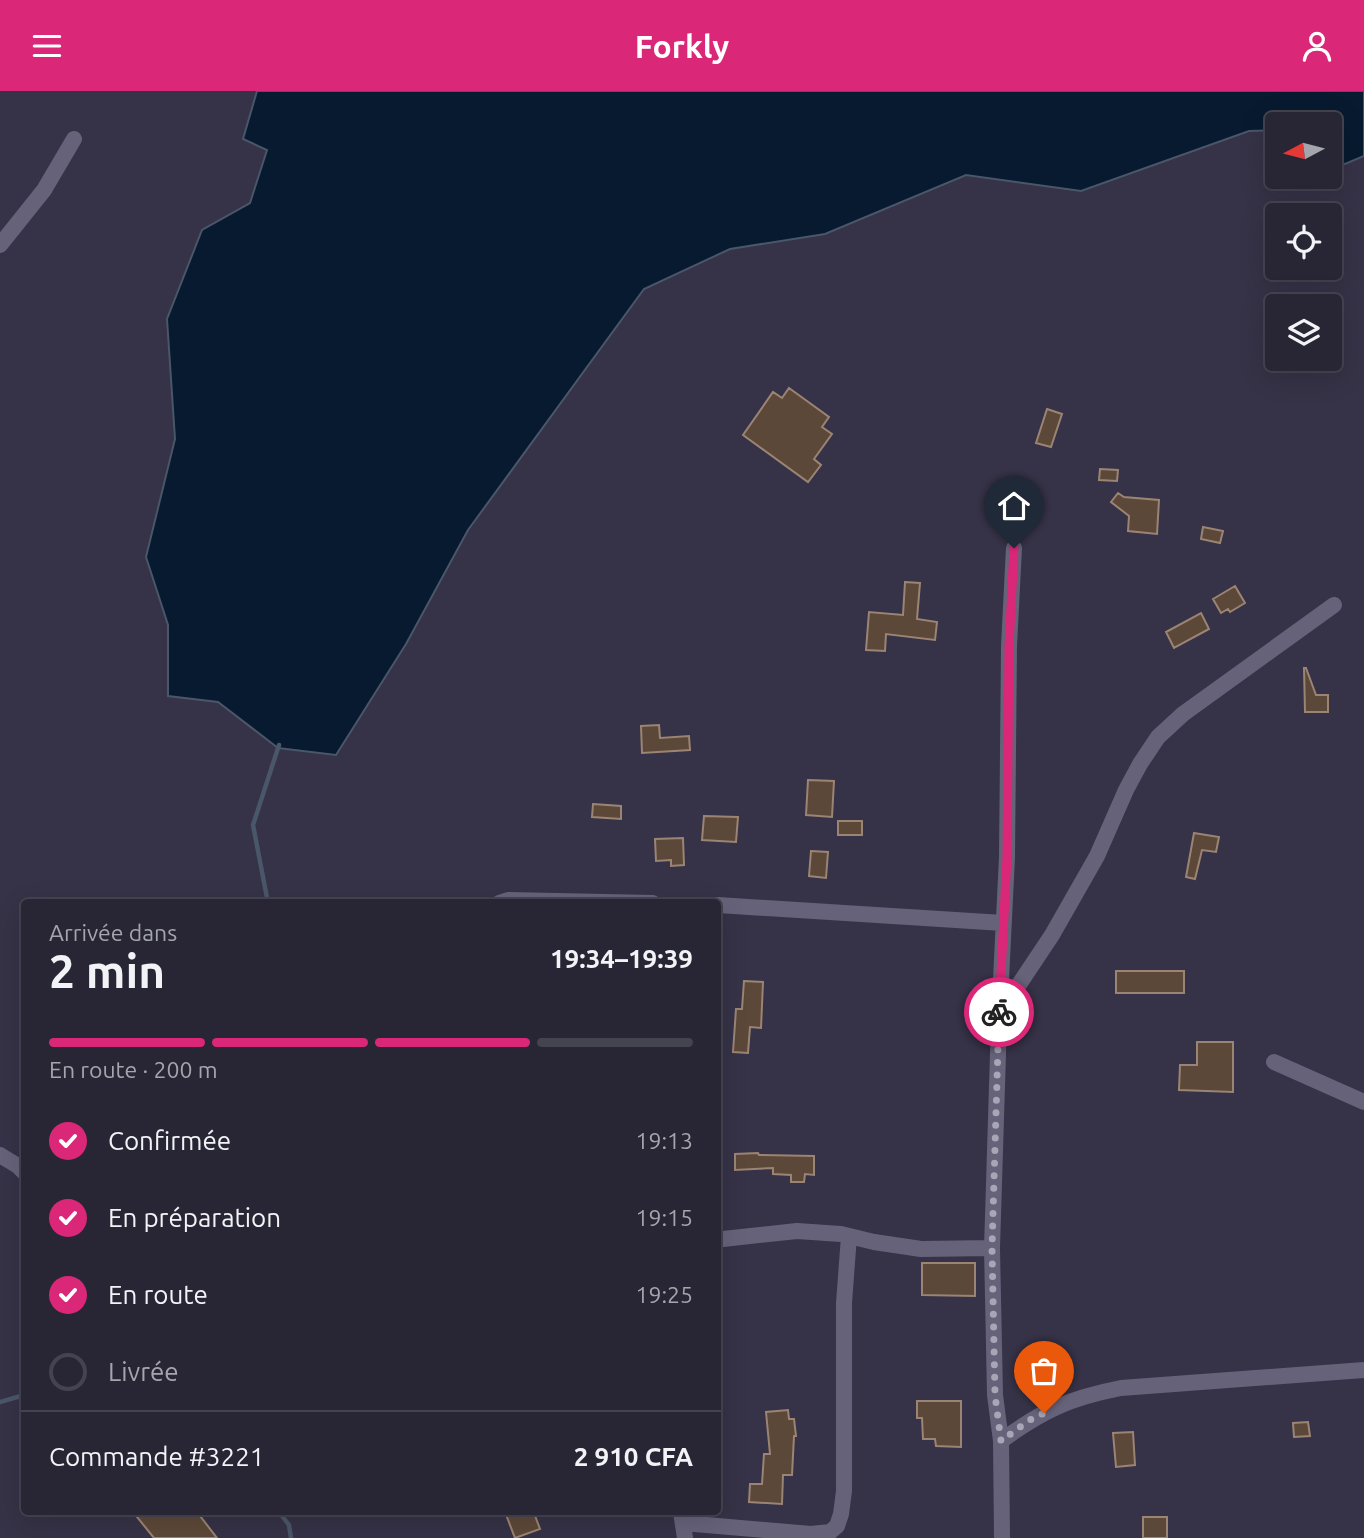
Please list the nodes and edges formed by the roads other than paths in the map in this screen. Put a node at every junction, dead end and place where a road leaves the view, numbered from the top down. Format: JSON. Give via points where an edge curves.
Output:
{"nodes":[{"id":1,"x":74,"y":139,"type":"dead end"},
{"id":2,"x":0,"y":244,"type":"edge"},
{"id":3,"x":1014,"y":548,"type":"dead end"},
{"id":4,"x":1334,"y":605,"type":"dead end"},
{"id":5,"x":721,"y":905,"type":"edge"},
{"id":6,"x":1003,"y":923,"type":"junction"},
{"id":7,"x":999,"y":1021,"type":"junction"},
{"id":8,"x":1274,"y":1062,"type":"dead end"},
{"id":9,"x":1364,"y":1102,"type":"edge"},
{"id":10,"x":0,"y":1155,"type":"edge"},
{"id":11,"x":21,"y":1169,"type":"edge"},
{"id":12,"x":849,"y":1236,"type":"junction"},
{"id":13,"x":721,"y":1238,"type":"edge"},
{"id":14,"x":992,"y":1248,"type":"junction"},
{"id":15,"x":1364,"y":1370,"type":"edge"},
{"id":16,"x":1001,"y":1441,"type":"junction"},
{"id":17,"x":683,"y":1525,"type":"edge"},
{"id":18,"x":1002,"y":1538,"type":"edge"}],
"edges":[{"from":1,"to":2,"type":"street","via":[[44,190]]},
{"from":3,"to":6,"type":"street"},
{"from":4,"to":7,"type":"street","via":[[1158,737],[1126,790],[1097,856]]},
{"from":5,"to":6,"type":"street"},
{"from":6,"to":7,"type":"street"},
{"from":7,"to":14,"type":"street"},
{"from":8,"to":9,"type":"street"},
{"from":10,"to":11,"type":"street"},
{"from":12,"to":13,"type":"street","via":[[797,1231]]},
{"from":12,"to":14,"type":"street","via":[[921,1249]]},
{"from":12,"to":17,"type":"street","via":[[844,1491],[837,1526],[831,1532],[810,1534]]},
{"from":14,"to":16,"type":"street","via":[[995,1395]]},
{"from":15,"to":16,"type":"street","via":[[1089,1394],[1028,1421]]},
{"from":16,"to":18,"type":"street"}]}
